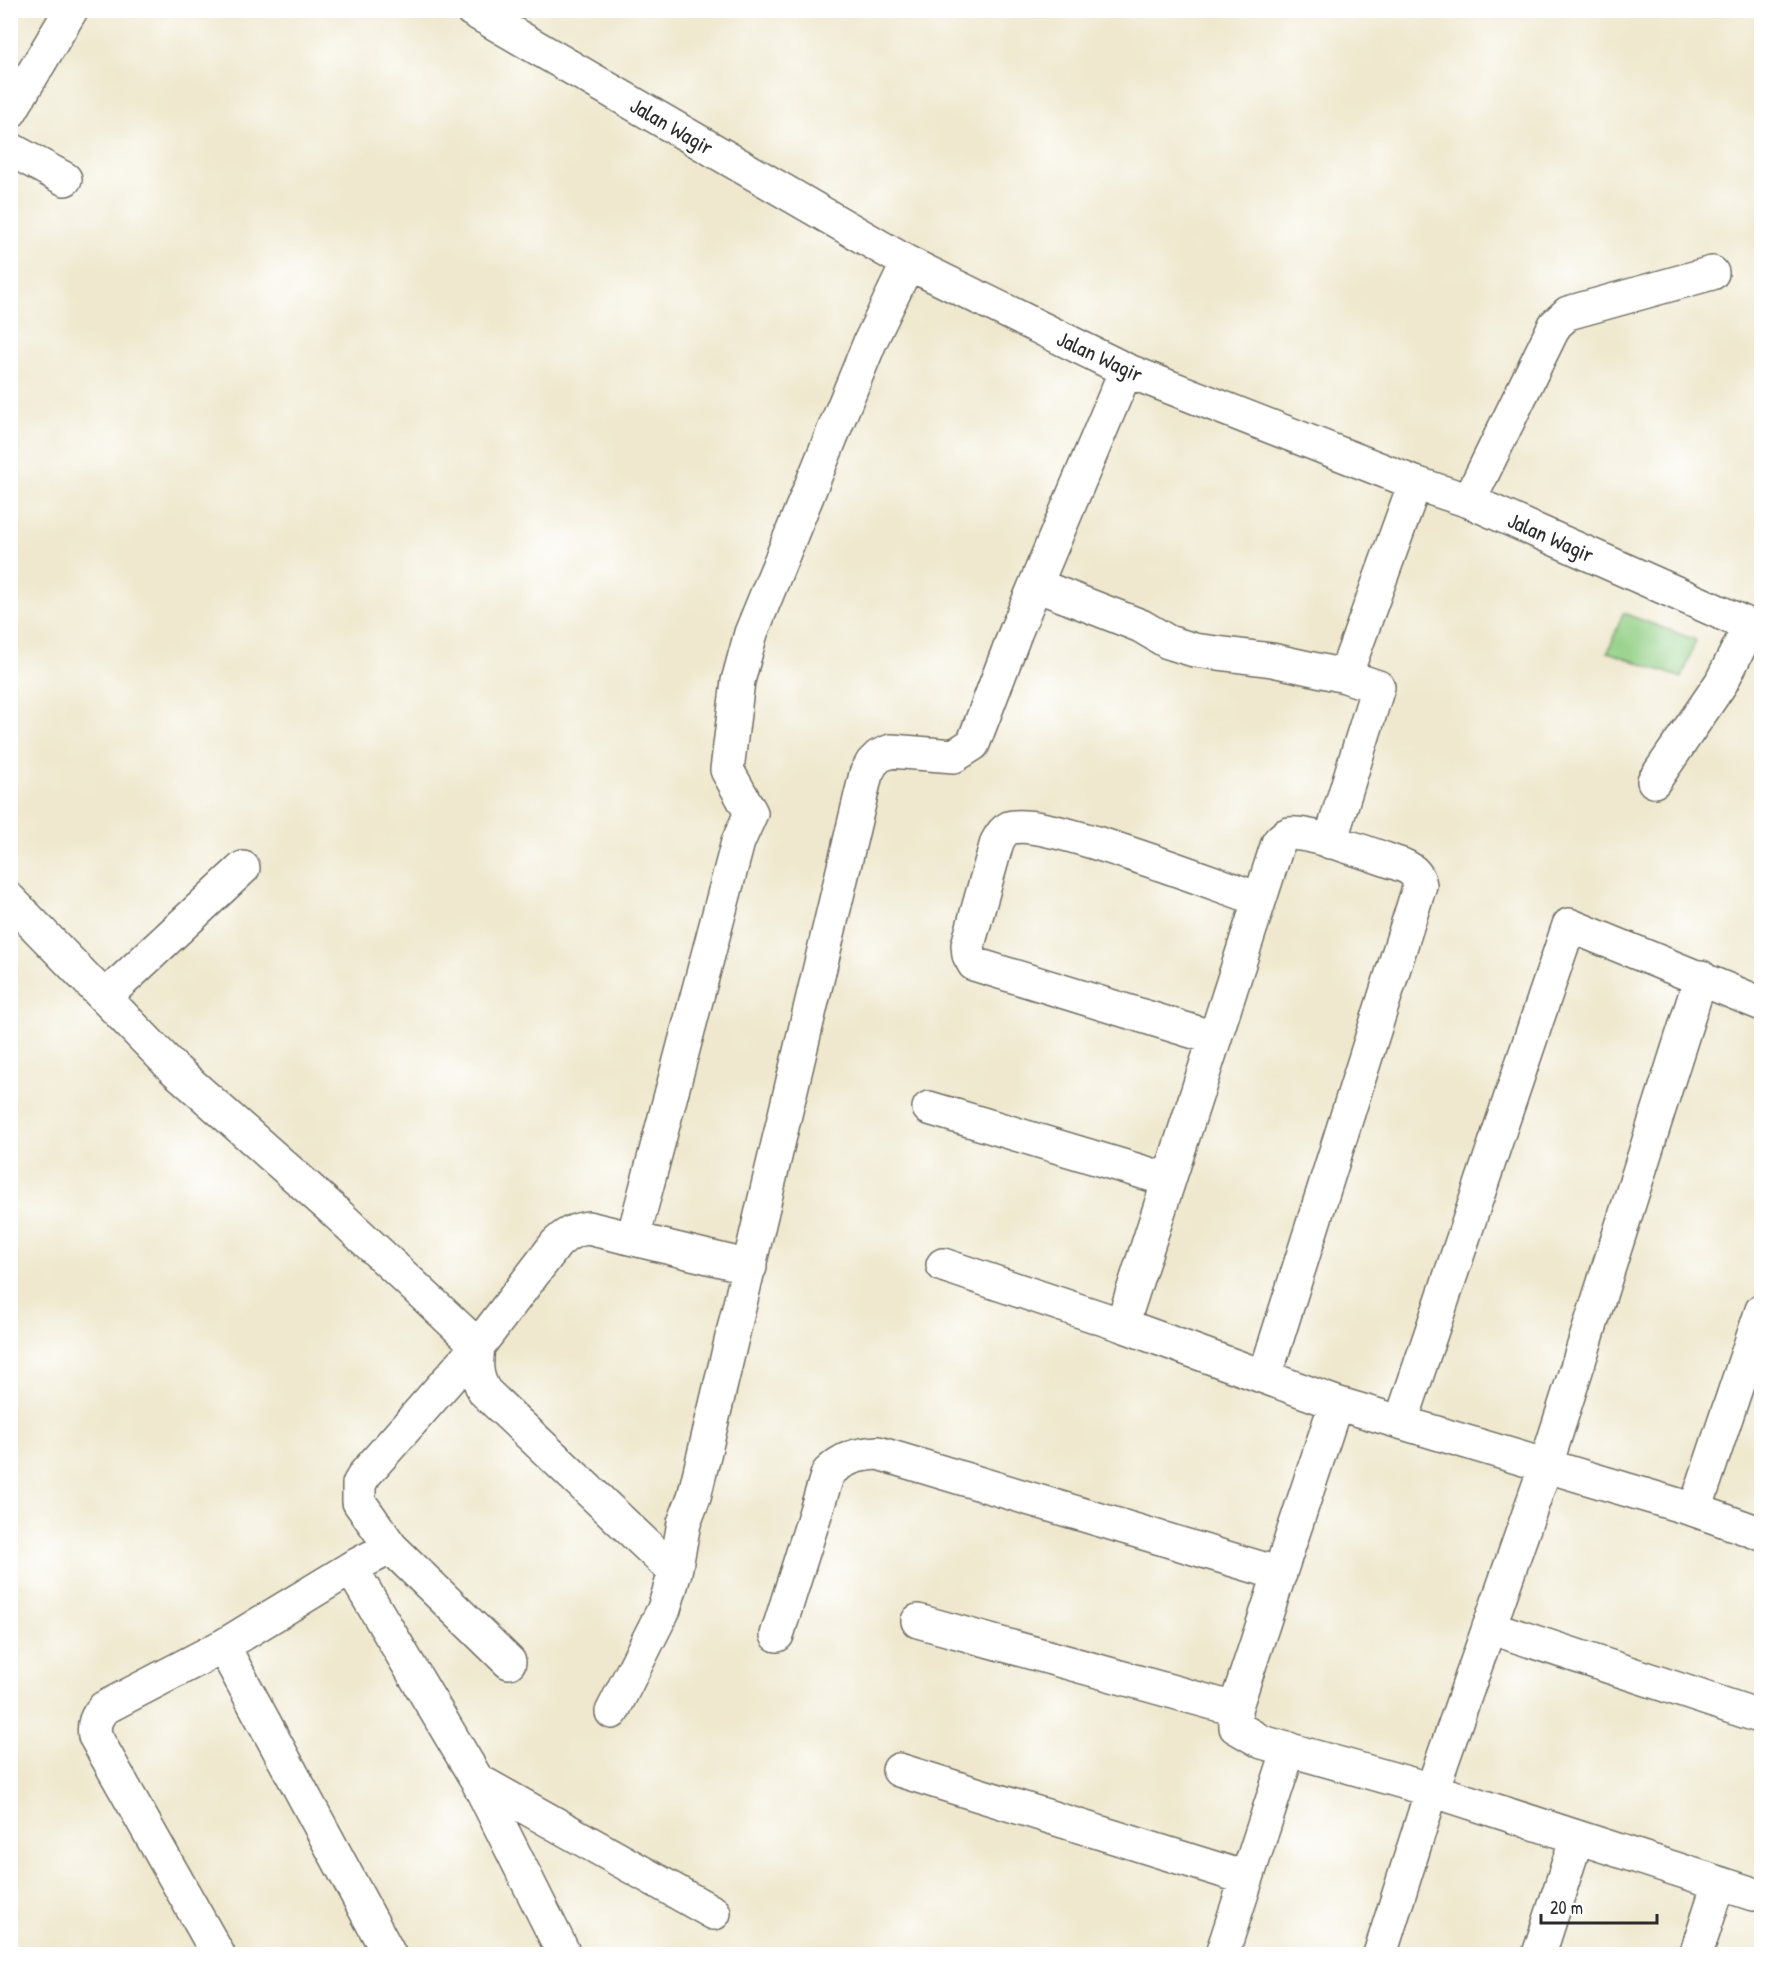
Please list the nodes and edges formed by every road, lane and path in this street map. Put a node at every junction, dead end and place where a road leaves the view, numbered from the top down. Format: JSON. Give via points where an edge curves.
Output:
{"nodes":[{"id":1,"x":71,"y":10,"type":"edge"},
{"id":2,"x":472,"y":10,"type":"edge"},
{"id":3,"x":10,"y":112,"type":"edge"},
{"id":4,"x":10,"y":149,"type":"edge"},
{"id":5,"x":65,"y":179,"type":"dead end"},
{"id":6,"x":908,"y":263,"type":"junction"},
{"id":7,"x":1712,"y":273,"type":"dead end"},
{"id":8,"x":1126,"y":370,"type":"junction"},
{"id":9,"x":1415,"y":483,"type":"junction"},
{"id":10,"x":1470,"y":501,"type":"junction"},
{"id":11,"x":1036,"y":585,"type":"junction"},
{"id":12,"x":1756,"y":629,"type":"edge"},
{"id":13,"x":1346,"y":676,"type":"junction"},
{"id":14,"x":1654,"y":781,"type":"dead end"},
{"id":15,"x":1330,"y":842,"type":"junction"},
{"id":16,"x":243,"y":868,"type":"dead end"},
{"id":17,"x":1259,"y":899,"type":"junction"},
{"id":18,"x":10,"y":900,"type":"edge"},
{"id":19,"x":1701,"y":977,"type":"junction"},
{"id":20,"x":105,"y":997,"type":"junction"},
{"id":21,"x":1761,"y":1004,"type":"edge"},
{"id":22,"x":1214,"y":1038,"type":"junction"},
{"id":23,"x":929,"y":1108,"type":"dead end"},
{"id":24,"x":1169,"y":1180,"type":"junction"},
{"id":25,"x":633,"y":1238,"type":"junction"},
{"id":26,"x":943,"y":1265,"type":"dead end"},
{"id":27,"x":750,"y":1267,"type":"junction"},
{"id":28,"x":1761,"y":1310,"type":"edge"},
{"id":29,"x":1122,"y":1325,"type":"junction"},
{"id":30,"x":478,"y":1346,"type":"junction"},
{"id":31,"x":1265,"y":1376,"type":"junction"},
{"id":32,"x":1336,"y":1403,"type":"junction"},
{"id":33,"x":1401,"y":1422,"type":"junction"},
{"id":34,"x":1546,"y":1465,"type":"junction"},
{"id":35,"x":1695,"y":1510,"type":"junction"},
{"id":36,"x":1761,"y":1534,"type":"edge"},
{"id":37,"x":392,"y":1546,"type":"junction"},
{"id":38,"x":351,"y":1568,"type":"junction"},
{"id":39,"x":675,"y":1572,"type":"junction"},
{"id":40,"x":1280,"y":1574,"type":"junction"},
{"id":41,"x":918,"y":1621,"type":"dead end"},
{"id":42,"x":1489,"y":1628,"type":"junction"},
{"id":43,"x":777,"y":1635,"type":"dead end"},
{"id":44,"x":223,"y":1646,"type":"junction"},
{"id":45,"x":509,"y":1662,"type":"dead end"},
{"id":46,"x":1235,"y":1709,"type":"junction"},
{"id":47,"x":612,"y":1712,"type":"dead end"},
{"id":48,"x":1761,"y":1717,"type":"edge"},
{"id":49,"x":1288,"y":1749,"type":"junction"},
{"id":50,"x":898,"y":1770,"type":"dead end"},
{"id":51,"x":477,"y":1780,"type":"junction"},
{"id":52,"x":1432,"y":1790,"type":"junction"},
{"id":53,"x":1577,"y":1837,"type":"junction"},
{"id":54,"x":1246,"y":1878,"type":"junction"},
{"id":55,"x":1719,"y":1883,"type":"junction"},
{"id":56,"x":1753,"y":1894,"type":"dead end"},
{"id":57,"x":714,"y":1913,"type":"dead end"},
{"id":58,"x":218,"y":1954,"type":"edge"},
{"id":59,"x":389,"y":1954,"type":"edge"},
{"id":60,"x":564,"y":1954,"type":"edge"},
{"id":61,"x":1222,"y":1954,"type":"edge"},
{"id":62,"x":1380,"y":1954,"type":"edge"},
{"id":63,"x":1539,"y":1954,"type":"edge"},
{"id":64,"x":1696,"y":1954,"type":"edge"}],
"edges":[{"from":1,"to":3,"type":"street"},
{"from":2,"to":6,"type":"street","name":"Jalan Wagir"},
{"from":4,"to":5,"type":"street"},
{"from":6,"to":8,"type":"street","name":"Jalan Wagir"},
{"from":6,"to":25,"type":"street","via":[[870,342],[751,633],[738,681],[727,771],[751,813],[738,842]]},
{"from":7,"to":10,"type":"street","via":[[1568,313],[1555,325]]},
{"from":8,"to":9,"type":"street","name":"Jalan Wagir"},
{"from":8,"to":11,"type":"street"},
{"from":9,"to":10,"type":"street","name":"Jalan Wagir"},
{"from":9,"to":13,"type":"street"},
{"from":10,"to":12,"type":"street","name":"Jalan Wagir"},
{"from":11,"to":13,"type":"street","via":[[1194,650],[1272,660]]},
{"from":11,"to":27,"type":"street","via":[[973,744],[954,756],[891,751],[879,756],[866,774]]},
{"from":12,"to":14,"type":"street"},
{"from":13,"to":15,"type":"street","via":[[1378,687]]},
{"from":15,"to":17,"type":"street","via":[[1290,834],[1284,837],[1278,843]]},
{"from":15,"to":31,"type":"street","via":[[1412,869],[1420,885]]},
{"from":16,"to":20,"type":"street"},
{"from":17,"to":22,"type":"street"},
{"from":17,"to":22,"type":"street","via":[[1045,829],[1009,828],[997,842],[968,945],[974,964]]},
{"from":18,"to":20,"type":"street"},
{"from":19,"to":21,"type":"street"},
{"from":19,"to":33,"type":"street","via":[[1569,925]]},
{"from":19,"to":34,"type":"street"},
{"from":20,"to":30,"type":"street","via":[[174,1070],[331,1208]]},
{"from":22,"to":24,"type":"street"},
{"from":23,"to":24,"type":"street"},
{"from":24,"to":29,"type":"street"},
{"from":25,"to":27,"type":"street"},
{"from":25,"to":30,"type":"street","via":[[588,1228],[564,1236]]},
{"from":26,"to":29,"type":"street"},
{"from":27,"to":39,"type":"street"},
{"from":28,"to":35,"type":"street"},
{"from":29,"to":31,"type":"street"},
{"from":30,"to":37,"type":"street","via":[[359,1484],[359,1502]]},
{"from":30,"to":39,"type":"street","via":[[476,1371],[484,1392]]},
{"from":31,"to":32,"type":"street"},
{"from":32,"to":33,"type":"street"},
{"from":32,"to":40,"type":"street"},
{"from":33,"to":34,"type":"street"},
{"from":34,"to":35,"type":"street"},
{"from":34,"to":42,"type":"street"},
{"from":35,"to":36,"type":"street"},
{"from":37,"to":38,"type":"street"},
{"from":37,"to":45,"type":"street"},
{"from":38,"to":44,"type":"street"},
{"from":38,"to":51,"type":"street"},
{"from":39,"to":47,"type":"street","via":[[664,1609]]},
{"from":40,"to":43,"type":"street","via":[[878,1453],[864,1454],[849,1457],[828,1473]]},
{"from":40,"to":46,"type":"street"},
{"from":41,"to":46,"type":"street"},
{"from":42,"to":48,"type":"street"},
{"from":42,"to":52,"type":"street"},
{"from":44,"to":58,"type":"street","via":[[105,1708],[96,1716],[93,1727]]},
{"from":44,"to":59,"type":"street"},
{"from":46,"to":49,"type":"street","via":[[1236,1727],[1245,1734]]},
{"from":49,"to":52,"type":"street"},
{"from":49,"to":54,"type":"street"},
{"from":50,"to":54,"type":"street"},
{"from":51,"to":57,"type":"street"},
{"from":51,"to":60,"type":"street"},
{"from":52,"to":53,"type":"street"},
{"from":52,"to":62,"type":"street"},
{"from":53,"to":55,"type":"street"},
{"from":53,"to":63,"type":"street"},
{"from":54,"to":61,"type":"street"},
{"from":55,"to":56,"type":"street"},
{"from":55,"to":64,"type":"street"}]}
